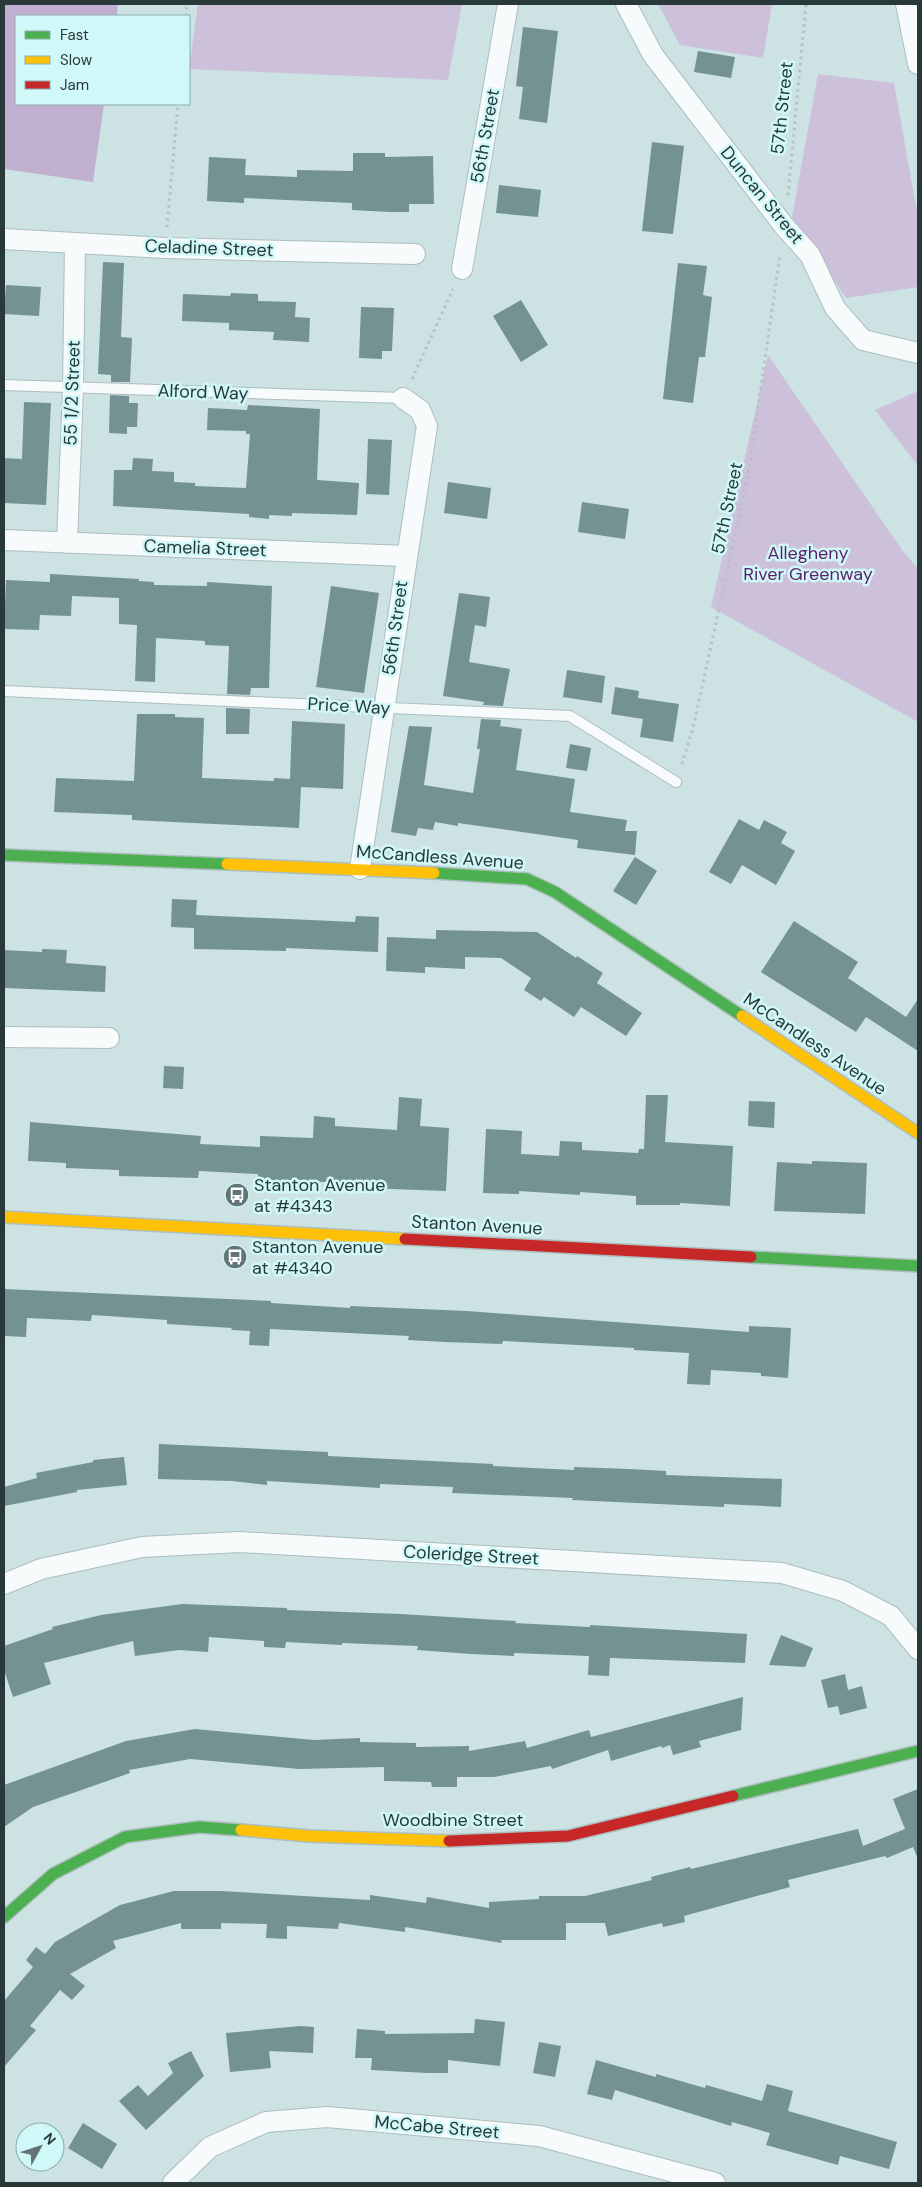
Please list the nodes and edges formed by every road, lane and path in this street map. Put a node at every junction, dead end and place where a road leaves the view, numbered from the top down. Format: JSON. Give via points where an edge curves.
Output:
{"nodes":[{"id":1,"x":508,"y":4,"type":"edge"},
{"id":2,"x":626,"y":4,"type":"edge"},
{"id":3,"x":806,"y":4,"type":"edge"},
{"id":4,"x":906,"y":4,"type":"edge"},
{"id":5,"x":918,"y":64,"type":"edge"},
{"id":6,"x":178,"y":105,"type":"edge"},
{"id":7,"x":788,"y":196,"type":"dead end"},
{"id":8,"x":4,"y":239,"type":"edge"},
{"id":9,"x":75,"y":243,"type":"junction"},
{"id":10,"x":165,"y":248,"type":"junction"},
{"id":11,"x":415,"y":254,"type":"dead end"},
{"id":12,"x":780,"y":254,"type":"dead end"},
{"id":13,"x":462,"y":269,"type":"joint"},
{"id":14,"x":918,"y":353,"type":"edge"},
{"id":15,"x":4,"y":385,"type":"edge"},
{"id":16,"x":73,"y":388,"type":"junction"},
{"id":17,"x":403,"y":398,"type":"junction"},
{"id":18,"x":4,"y":540,"type":"edge"},
{"id":19,"x":66,"y":543,"type":"junction"},
{"id":20,"x":406,"y":556,"type":"junction"},
{"id":21,"x":4,"y":691,"type":"edge"},
{"id":22,"x":383,"y":707,"type":"junction"},
{"id":23,"x":676,"y":782,"type":"joint"},
{"id":24,"x":4,"y":855,"type":"edge"},
{"id":25,"x":360,"y":868,"type":"junction"},
{"id":26,"x":4,"y":1037,"type":"edge"},
{"id":27,"x":109,"y":1038,"type":"dead end"},
{"id":28,"x":918,"y":1133,"type":"edge"},
{"id":29,"x":4,"y":1217,"type":"edge"},
{"id":30,"x":918,"y":1266,"type":"edge"},
{"id":31,"x":4,"y":1584,"type":"edge"},
{"id":32,"x":918,"y":1649,"type":"edge"},
{"id":33,"x":918,"y":1751,"type":"edge"},
{"id":34,"x":4,"y":1917,"type":"edge"},
{"id":35,"x":174,"y":2183,"type":"edge"},
{"id":36,"x":715,"y":2183,"type":"edge"}],
"edges":[{"from":1,"to":13,"type":"street","name":"56th Street"},
{"from":2,"to":14,"type":"street","name":"Duncan Street","via":[[652,56],[810,255],[835,308],[863,340]]},
{"from":3,"to":7,"type":"path","name":"57th Street"},
{"from":4,"to":5,"type":"street"},
{"from":6,"to":10,"type":"path"},
{"from":8,"to":9,"type":"street","name":"Celadine Street"},
{"from":9,"to":10,"type":"street","name":"Celadine Street"},
{"from":9,"to":16,"type":"street","name":"55 1/2 Street"},
{"from":10,"to":11,"type":"street","name":"Celadine Street"},
{"from":12,"to":23,"type":"path","name":"57th Street","via":[[750,470],[694,724]]},
{"from":13,"to":17,"type":"path"},
{"from":15,"to":16,"type":"lane","name":"Alford Way"},
{"from":16,"to":17,"type":"lane","name":"Alford Way"},
{"from":16,"to":19,"type":"street","name":"55 1/2 Street"},
{"from":17,"to":20,"type":"street","name":"56th Street","via":[[420,410],[427,426]]},
{"from":18,"to":19,"type":"street","name":"Camelia Street"},
{"from":19,"to":20,"type":"street","name":"Camelia Street"},
{"from":20,"to":22,"type":"street","name":"56th Street"},
{"from":21,"to":22,"type":"lane","name":"Price Way"},
{"from":22,"to":23,"type":"lane","name":"Price Way","via":[[570,716]]},
{"from":22,"to":25,"type":"street","name":"56th Street"},
{"from":24,"to":25,"type":"street","name":"McCandless Avenue"},
{"from":25,"to":28,"type":"street","name":"McCandless Avenue","via":[[527,879],[555,892]]},
{"from":26,"to":27,"type":"street"},
{"from":29,"to":30,"type":"street","name":"Stanton Avenue"},
{"from":31,"to":32,"type":"street","name":"Coleridge Street","via":[[41,1569],[142,1547],[239,1542],[782,1573],[843,1591],[891,1616]]},
{"from":33,"to":34,"type":"street","name":"Woodbine Street","via":[[568,1836],[449,1841],[199,1828],[125,1837],[53,1874]]},
{"from":35,"to":36,"type":"street","name":"McCabe Street","via":[[210,2147],[266,2122],[326,2117],[540,2136]]}]}
